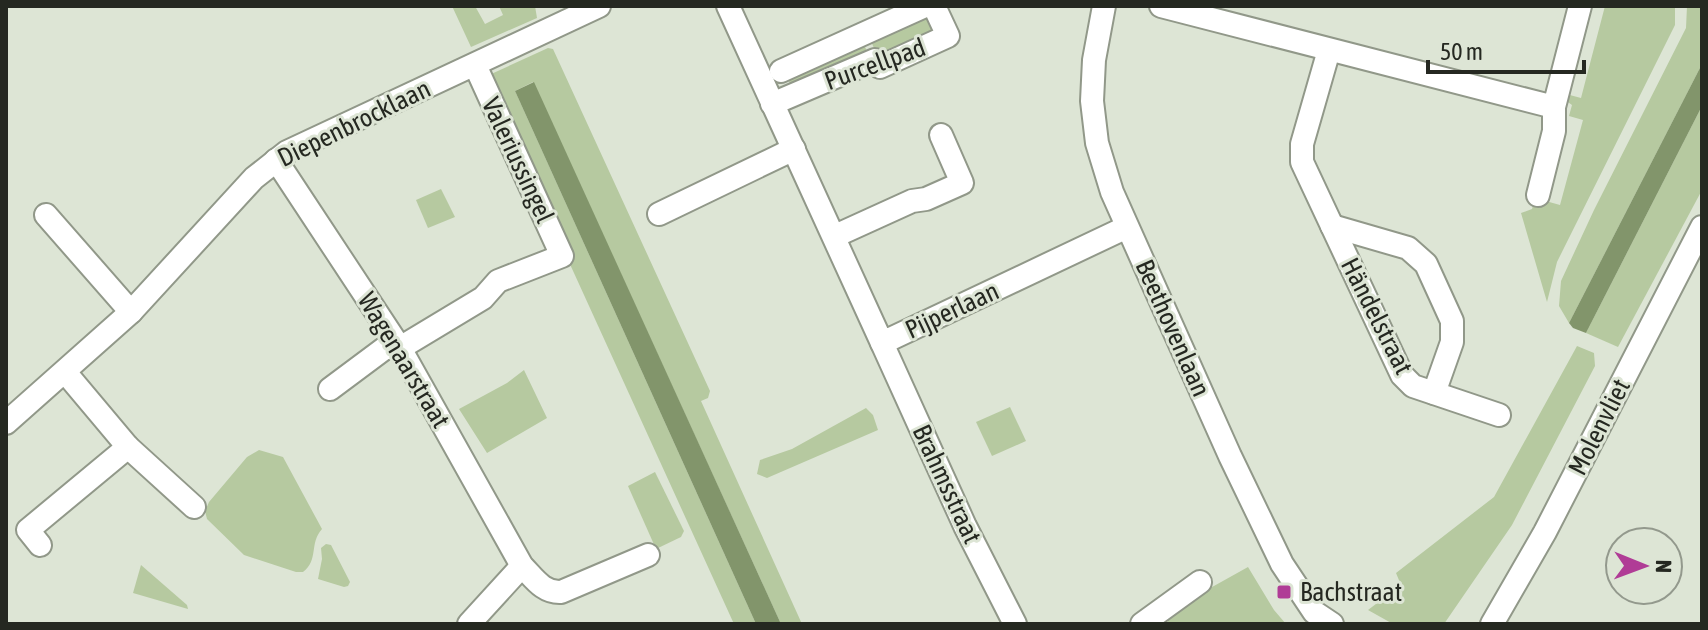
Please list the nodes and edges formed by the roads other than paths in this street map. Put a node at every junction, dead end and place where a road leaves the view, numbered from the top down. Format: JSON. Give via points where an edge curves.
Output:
{"nodes":[{"id":1,"x":599,"y":6,"type":"edge"},
{"id":2,"x":728,"y":6,"type":"edge"},
{"id":3,"x":925,"y":6,"type":"edge"},
{"id":4,"x":934,"y":6,"type":"edge"},
{"id":5,"x":1104,"y":6,"type":"edge"},
{"id":6,"x":1162,"y":6,"type":"edge"},
{"id":7,"x":1580,"y":6,"type":"edge"},
{"id":8,"x":863,"y":34,"type":"junction"},
{"id":9,"x":1329,"y":50,"type":"junction"},
{"id":10,"x":875,"y":60,"type":"junction"},
{"id":11,"x":475,"y":65,"type":"junction"},
{"id":12,"x":781,"y":71,"type":"dead end"},
{"id":13,"x":772,"y":104,"type":"junction"},
{"id":14,"x":1554,"y":107,"type":"junction"},
{"id":15,"x":941,"y":135,"type":"dead end"},
{"id":16,"x":794,"y":149,"type":"junction"},
{"id":17,"x":276,"y":160,"type":"junction"},
{"id":18,"x":1538,"y":195,"type":"dead end"},
{"id":19,"x":659,"y":214,"type":"dead end"},
{"id":20,"x":46,"y":215,"type":"dead end"},
{"id":21,"x":1332,"y":226,"type":"junction"},
{"id":22,"x":1127,"y":227,"type":"junction"},
{"id":23,"x":1702,"y":227,"type":"edge"},
{"id":24,"x":835,"y":236,"type":"junction"},
{"id":25,"x":131,"y":312,"type":"junction"},
{"id":26,"x":882,"y":343,"type":"junction"},
{"id":27,"x":400,"y":348,"type":"junction"},
{"id":28,"x":65,"y":372,"type":"junction"},
{"id":29,"x":330,"y":389,"type":"dead end"},
{"id":30,"x":1434,"y":393,"type":"junction"},
{"id":31,"x":1499,"y":415,"type":"dead end"},
{"id":32,"x":6,"y":423,"type":"edge"},
{"id":33,"x":128,"y":447,"type":"junction"},
{"id":34,"x":194,"y":507,"type":"dead end"},
{"id":35,"x":40,"y":545,"type":"dead end"},
{"id":36,"x":648,"y":555,"type":"dead end"},
{"id":37,"x":522,"y":566,"type":"junction"},
{"id":38,"x":1200,"y":582,"type":"dead end"},
{"id":39,"x":469,"y":624,"type":"edge"},
{"id":40,"x":1015,"y":624,"type":"edge"},
{"id":41,"x":1142,"y":624,"type":"edge"},
{"id":42,"x":1332,"y":624,"type":"edge"},
{"id":43,"x":1492,"y":624,"type":"edge"}],
"edges":[{"from":1,"to":11,"type":"street","name":"Diepenbrocklaan"},
{"from":2,"to":13,"type":"street","name":"Pijperlaan"},
{"from":3,"to":8,"type":"street","name":"Purcellpad"},
{"from":4,"to":10,"type":"street","name":"Purcellpad","via":[[948,36],[880,67]]},
{"from":5,"to":22,"type":"street","name":"Beethovenlaan","via":[[1092,101],[1103,164]]},
{"from":6,"to":9,"type":"street"},
{"from":7,"to":14,"type":"street"},
{"from":8,"to":10,"type":"street"},
{"from":8,"to":12,"type":"street","name":"Purcellpad"},
{"from":9,"to":14,"type":"street"},
{"from":9,"to":21,"type":"street","name":"Händelstraat","via":[[1302,144],[1302,162]]},
{"from":10,"to":13,"type":"street","name":"Purcellpad"},
{"from":11,"to":17,"type":"street","name":"Diepenbrocklaan"},
{"from":11,"to":27,"type":"street","name":"Valeriussingel","via":[[562,256],[498,281],[483,298]]},
{"from":13,"to":16,"type":"street","name":"Pijperlaan"},
{"from":14,"to":18,"type":"street","via":[[1554,131]]},
{"from":15,"to":24,"type":"street","via":[[962,183]]},
{"from":16,"to":19,"type":"street"},
{"from":16,"to":24,"type":"street","name":"Pijperlaan"},
{"from":17,"to":25,"type":"street","name":"Diepenbrocklaan"},
{"from":17,"to":27,"type":"street","name":"Wagenaarstraat"},
{"from":20,"to":25,"type":"street"},
{"from":21,"to":30,"type":"street","name":"Händelstraat","via":[[1402,375],[1413,386]]},
{"from":21,"to":30,"type":"street","name":"Händelstraat","via":[[1408,248],[1426,264],[1452,321],[1452,342]]},
{"from":22,"to":26,"type":"street","name":"Pijperlaan"},
{"from":22,"to":42,"type":"street","name":"Beethovenlaan","via":[[1282,564],[1314,612]]},
{"from":23,"to":43,"type":"street","name":"Molenvliet"},
{"from":24,"to":26,"type":"street","name":"Pijperlaan"},
{"from":25,"to":28,"type":"street","name":"Diepenbrocklaan"},
{"from":26,"to":40,"type":"street","name":"Brahmsstraat"},
{"from":27,"to":29,"type":"street","via":[[385,348]]},
{"from":27,"to":37,"type":"street","name":"Wagenaarstraat"},
{"from":28,"to":32,"type":"street","name":"Diepenbrocklaan"},
{"from":28,"to":33,"type":"street"},
{"from":30,"to":31,"type":"street","name":"Händelstraat"},
{"from":33,"to":34,"type":"street"},
{"from":33,"to":35,"type":"street","via":[[28,530]]},
{"from":36,"to":37,"type":"street","name":"Wagenaarstraat","via":[[561,592],[544,589]]},
{"from":37,"to":39,"type":"street"},
{"from":38,"to":41,"type":"street"}]}
